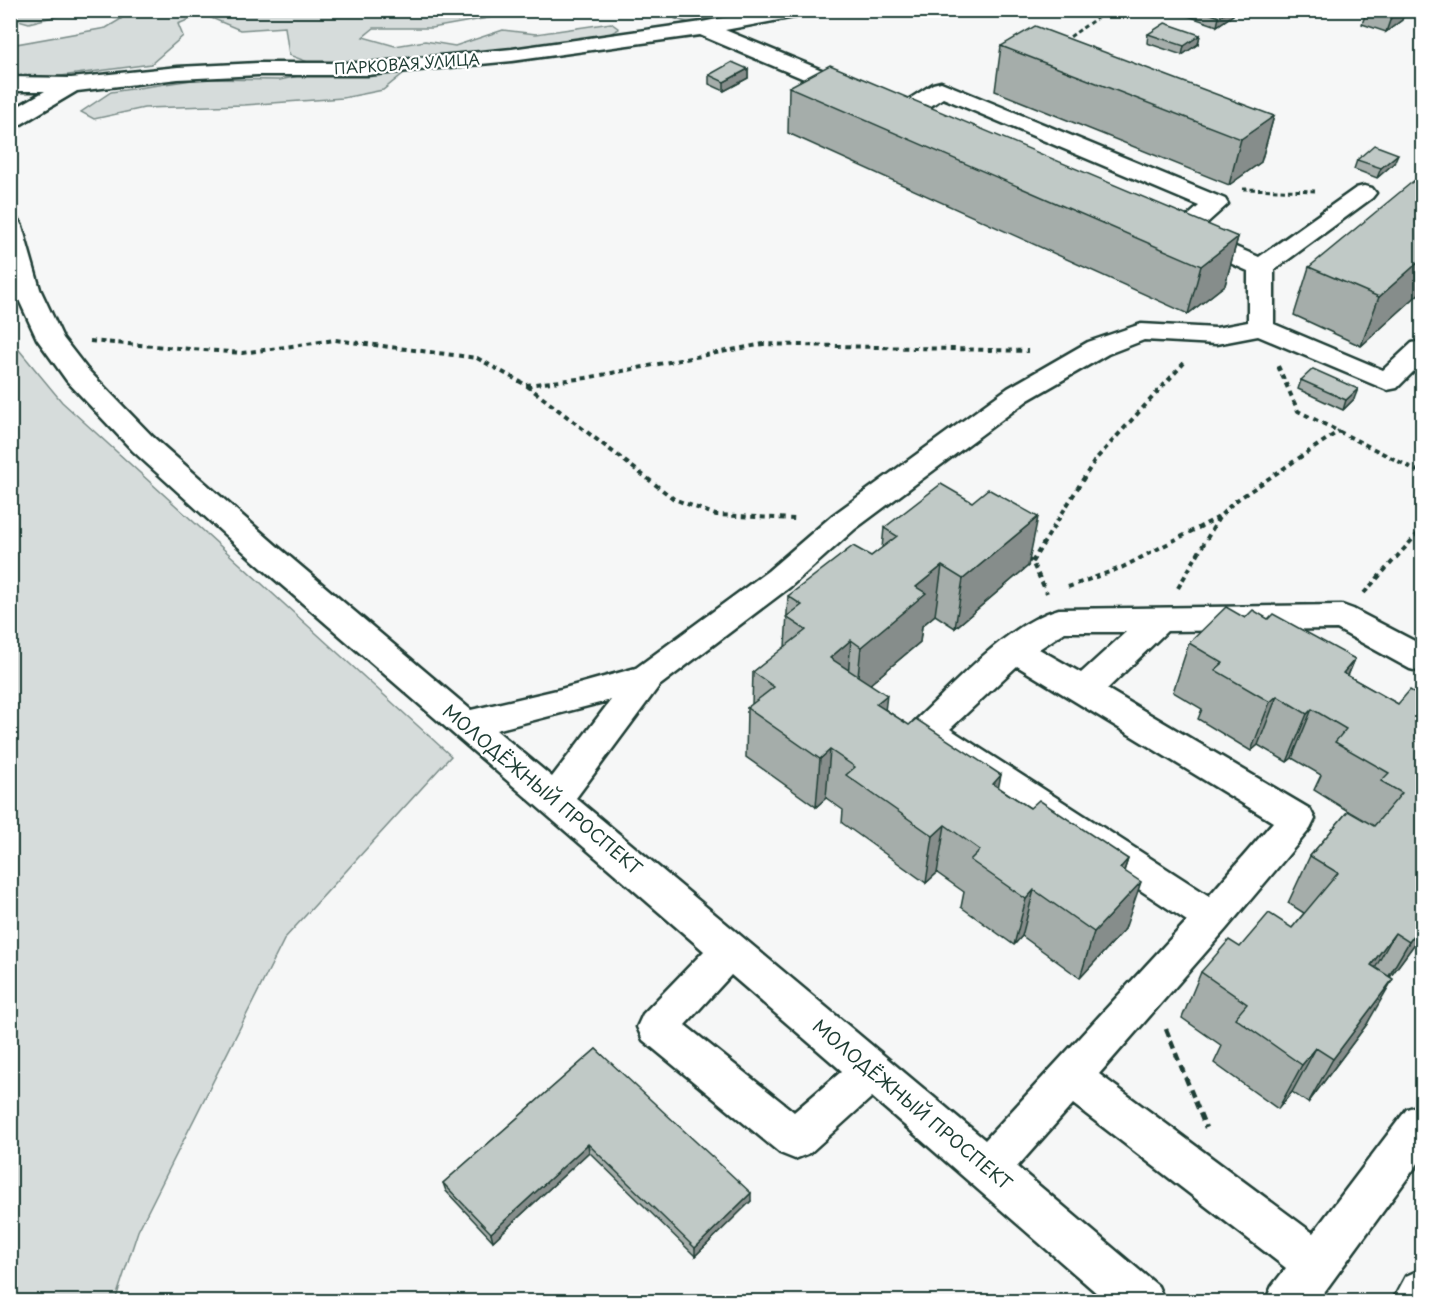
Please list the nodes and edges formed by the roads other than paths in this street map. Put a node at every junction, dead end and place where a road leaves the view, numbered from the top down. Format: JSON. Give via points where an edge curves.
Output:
{"nodes":[{"id":1,"x":800,"y":10,"type":"edge"},
{"id":2,"x":702,"y":28,"type":"junction"},
{"id":3,"x":10,"y":84,"type":"edge"},
{"id":4,"x":71,"y":85,"type":"junction"},
{"id":5,"x":886,"y":106,"type":"junction"},
{"id":6,"x":10,"y":121,"type":"edge"},
{"id":7,"x":925,"y":122,"type":"edge"},
{"id":8,"x":1364,"y":192,"type":"road end"},
{"id":9,"x":1160,"y":223,"type":"edge"},
{"id":10,"x":10,"y":226,"type":"edge"},
{"id":11,"x":1182,"y":232,"type":"junction"},
{"id":12,"x":1261,"y":267,"type":"junction"},
{"id":13,"x":1261,"y":328,"type":"junction"},
{"id":14,"x":1422,"y":349,"type":"edge"},
{"id":15,"x":1159,"y":620,"type":"junction"},
{"id":16,"x":1014,"y":649,"type":"junction"},
{"id":17,"x":1422,"y":660,"type":"edge"},
{"id":18,"x":647,"y":677,"type":"junction"},
{"id":19,"x":1084,"y":690,"type":"junction"},
{"id":20,"x":466,"y":724,"type":"junction"},
{"id":21,"x":555,"y":799,"type":"junction"},
{"id":22,"x":1213,"y":918,"type":"junction"},
{"id":23,"x":731,"y":949,"type":"junction"},
{"id":24,"x":873,"y":1070,"type":"junction"},
{"id":25,"x":1070,"y":1077,"type":"junction"},
{"id":26,"x":1422,"y":1123,"type":"edge"},
{"id":27,"x":988,"y":1168,"type":"junction"},
{"id":28,"x":1317,"y":1264,"type":"junction"},
{"id":29,"x":1422,"y":1292,"type":"edge"},
{"id":30,"x":1142,"y":1302,"type":"edge"},
{"id":31,"x":1288,"y":1302,"type":"edge"},
{"id":32,"x":1415,"y":1302,"type":"edge"}],
"edges":[{"from":1,"to":2,"type":"street","name":"ПАРКОВАЯ УЛИЦА"},
{"from":2,"to":4,"type":"street","name":"ПАРКОВАЯ УЛИЦА","via":[[512,55],[367,69],[178,73]]},
{"from":2,"to":5,"type":"street","via":[[788,68]]},
{"from":3,"to":4,"type":"street","name":"ПАРКОВАЯ УЛИЦА"},
{"from":4,"to":6,"type":"street"},
{"from":5,"to":7,"type":"street"},
{"from":5,"to":11,"type":"street","via":[[941,89],[1216,204]]},
{"from":8,"to":12,"type":"street"},
{"from":9,"to":11,"type":"street"},
{"from":10,"to":20,"type":"street","name":"МОЛОДЁЖНЫЙ ПРОСПЕКТ","via":[[27,289],[50,339],[77,375],[143,444]]},
{"from":11,"to":12,"type":"street"},
{"from":12,"to":13,"type":"street"},
{"from":13,"to":14,"type":"street","via":[[1387,382]]},
{"from":13,"to":18,"type":"street","via":[[1216,336],[1141,332],[1098,348],[1018,394],[844,522],[779,579]]},
{"from":15,"to":16,"type":"street","via":[[1059,621]]},
{"from":15,"to":17,"type":"street","via":[[1342,617]]},
{"from":15,"to":19,"type":"street"},
{"from":16,"to":19,"type":"street"},
{"from":16,"to":22,"type":"street","via":[[926,730]]},
{"from":18,"to":20,"type":"street"},
{"from":18,"to":21,"type":"street"},
{"from":19,"to":22,"type":"street","via":[[1297,819]]},
{"from":20,"to":21,"type":"street","name":"МОЛОДЁЖНЫЙ ПРОСПЕКТ"},
{"from":21,"to":23,"type":"street","name":"МОЛОДЁЖНЫЙ ПРОСПЕКТ"},
{"from":22,"to":25,"type":"street"},
{"from":23,"to":24,"type":"street","name":"МОЛОДЁЖНЫЙ ПРОСПЕКТ"},
{"from":23,"to":24,"type":"street","via":[[657,1027],[795,1139]]},
{"from":24,"to":27,"type":"street","name":"МОЛОДЁЖНЫЙ ПРОСПЕКТ"},
{"from":25,"to":27,"type":"street"},
{"from":25,"to":28,"type":"street"},
{"from":26,"to":28,"type":"street"},
{"from":27,"to":30,"type":"street","name":"МОЛОДЁЖНЫЙ ПРОСПЕКТ"},
{"from":28,"to":31,"type":"street"},
{"from":29,"to":32,"type":"street"}]}
